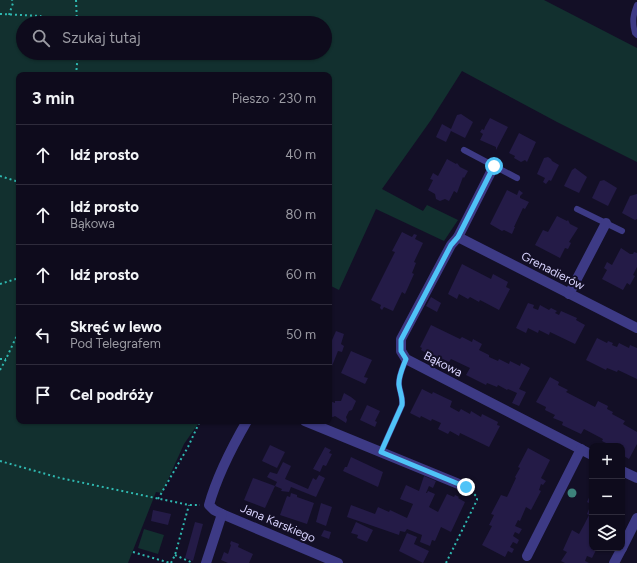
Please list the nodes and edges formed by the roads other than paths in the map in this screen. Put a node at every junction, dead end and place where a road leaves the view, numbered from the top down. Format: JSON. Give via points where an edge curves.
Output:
{"nodes":[{"id":1,"x":637,"y":5,"type":"edge"},
{"id":2,"x":637,"y":35,"type":"edge"},
{"id":3,"x":464,"y":150,"type":"dead end"},
{"id":4,"x":494,"y":166,"type":"junction"},
{"id":5,"x":517,"y":178,"type":"dead end"},
{"id":6,"x":577,"y":209,"type":"dead end"},
{"id":7,"x":606,"y":223,"type":"junction"},
{"id":8,"x":622,"y":231,"type":"dead end"},
{"id":9,"x":458,"y":237,"type":"junction"},
{"id":10,"x":569,"y":294,"type":"junction"},
{"id":11,"x":637,"y":328,"type":"edge"},
{"id":12,"x":406,"y":359,"type":"junction"},
{"id":13,"x":245,"y":424,"type":"edge"},
{"id":14,"x":312,"y":424,"type":"edge"},
{"id":15,"x":581,"y":449,"type":"junction"},
{"id":16,"x":381,"y":452,"type":"junction"},
{"id":17,"x":589,"y":453,"type":"edge"},
{"id":18,"x":625,"y":472,"type":"edge"},
{"id":19,"x":637,"y":478,"type":"edge"},
{"id":20,"x":466,"y":487,"type":"road end"},
{"id":21,"x":222,"y":514,"type":"junction"},
{"id":22,"x":637,"y":518,"type":"edge"},
{"id":23,"x":625,"y":542,"type":"edge"},
{"id":24,"x":620,"y":551,"type":"edge"},
{"id":25,"x":526,"y":556,"type":"dead end"},
{"id":26,"x":206,"y":563,"type":"edge"},
{"id":27,"x":338,"y":563,"type":"edge"},
{"id":28,"x":614,"y":563,"type":"edge"}],
"edges":[{"from":1,"to":2,"type":"lane","via":[[633,26]]},
{"from":3,"to":4,"type":"lane"},
{"from":4,"to":5,"type":"lane"},
{"from":4,"to":9,"type":"street","name":"Bąkowa"},
{"from":6,"to":7,"type":"lane"},
{"from":7,"to":8,"type":"lane"},
{"from":7,"to":10,"type":"street"},
{"from":9,"to":10,"type":"street","name":"Grenadierów"},
{"from":9,"to":12,"type":"street","name":"Bąkowa","via":[[451,245],[401,340],[401,351]]},
{"from":10,"to":11,"type":"street","name":"Grenadierów"},
{"from":12,"to":15,"type":"street","name":"Bąkowa"},
{"from":12,"to":16,"type":"lane","via":[[399,380],[402,405]]},
{"from":13,"to":21,"type":"street","name":"Jana Karskiego","via":[[216,484],[209,505]]},
{"from":14,"to":16,"type":"street"},
{"from":15,"to":17,"type":"street","name":"Bąkowa"},
{"from":15,"to":25,"type":"street"},
{"from":16,"to":20,"type":"street"},
{"from":18,"to":19,"type":"street"},
{"from":21,"to":26,"type":"street"},
{"from":21,"to":27,"type":"street","name":"Jana Karskiego"},
{"from":22,"to":23,"type":"street"},
{"from":24,"to":28,"type":"street"}]}
